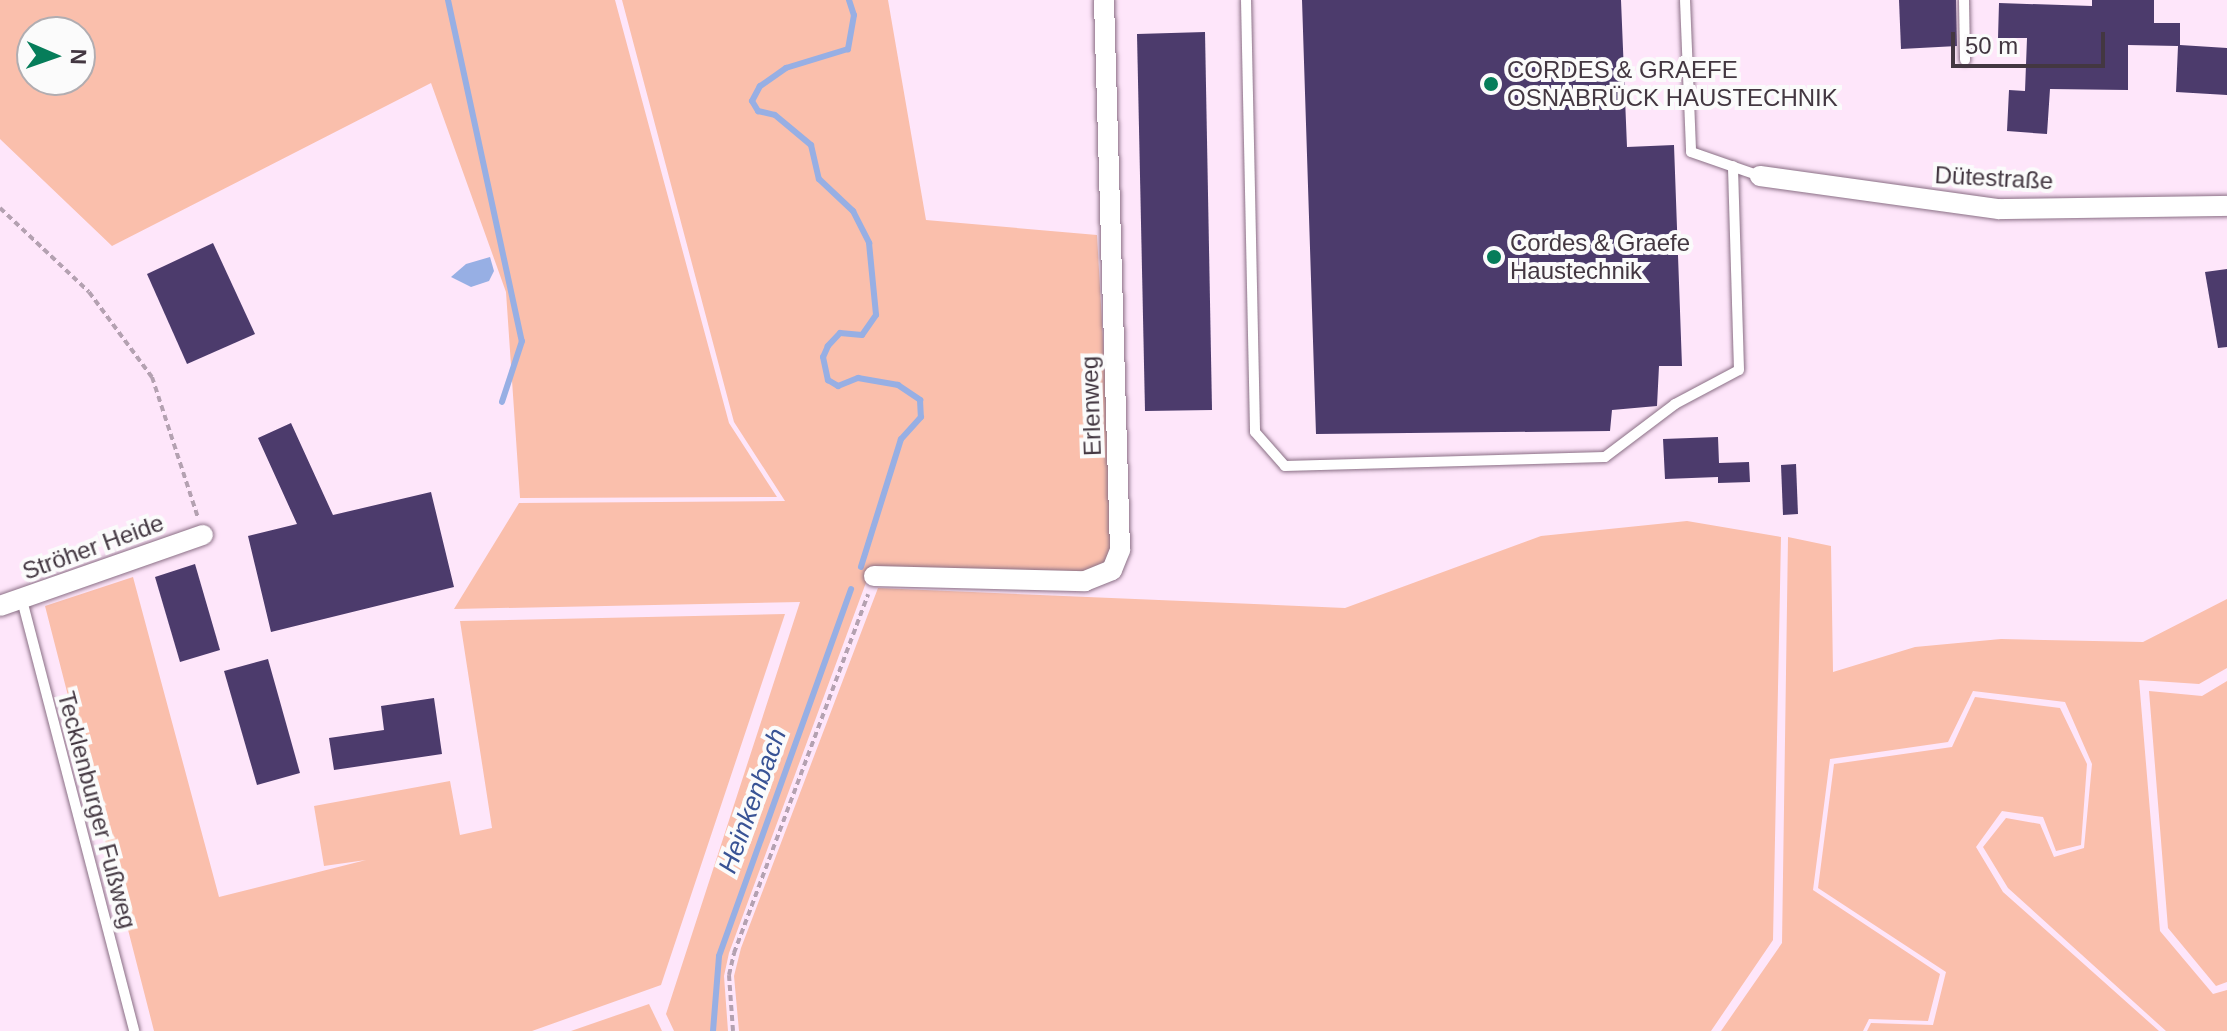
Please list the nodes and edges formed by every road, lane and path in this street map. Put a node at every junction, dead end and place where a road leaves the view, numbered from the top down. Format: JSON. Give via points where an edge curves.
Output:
{"nodes":[{"id":1,"x":1104,"y":0,"type":"edge"},
{"id":2,"x":1246,"y":0,"type":"edge"},
{"id":3,"x":1685,"y":0,"type":"edge"},
{"id":4,"x":1964,"y":0,"type":"edge"},
{"id":5,"x":1965,"y":60,"type":"dead end"},
{"id":6,"x":1733,"y":166,"type":"junction"},
{"id":7,"x":1760,"y":176,"type":"joint"},
{"id":8,"x":2227,"y":206,"type":"edge"},
{"id":9,"x":0,"y":208,"type":"edge"},
{"id":10,"x":203,"y":535,"type":"joint"},
{"id":11,"x":874,"y":576,"type":"joint"},
{"id":12,"x":22,"y":600,"type":"junction"},
{"id":13,"x":0,"y":606,"type":"edge"},
{"id":14,"x":134,"y":1031,"type":"edge"},
{"id":15,"x":733,"y":1031,"type":"edge"}],
"edges":[{"from":1,"to":11,"type":"street","name":"Erlenweg","via":[[1120,550],[1112,570],[1085,581]]},
{"from":2,"to":6,"type":"lane","via":[[1255,432],[1285,466],[1605,457],[1675,404],[1739,370]]},
{"from":3,"to":6,"type":"lane","via":[[1691,152]]},
{"from":4,"to":5,"type":"lane"},
{"from":6,"to":7,"type":"lane"},
{"from":7,"to":8,"type":"street","name":"Dütestraße","via":[[1999,209]]},
{"from":9,"to":10,"type":"path","via":[[89,292],[152,377]]},
{"from":10,"to":12,"type":"street","name":"Ströher Heide"},
{"from":11,"to":15,"type":"path","via":[[734,953],[729,975]]},
{"from":12,"to":13,"type":"street","name":"Ströher Heide"},
{"from":12,"to":14,"type":"lane","name":"Tecklenburger Fußweg"}]}
